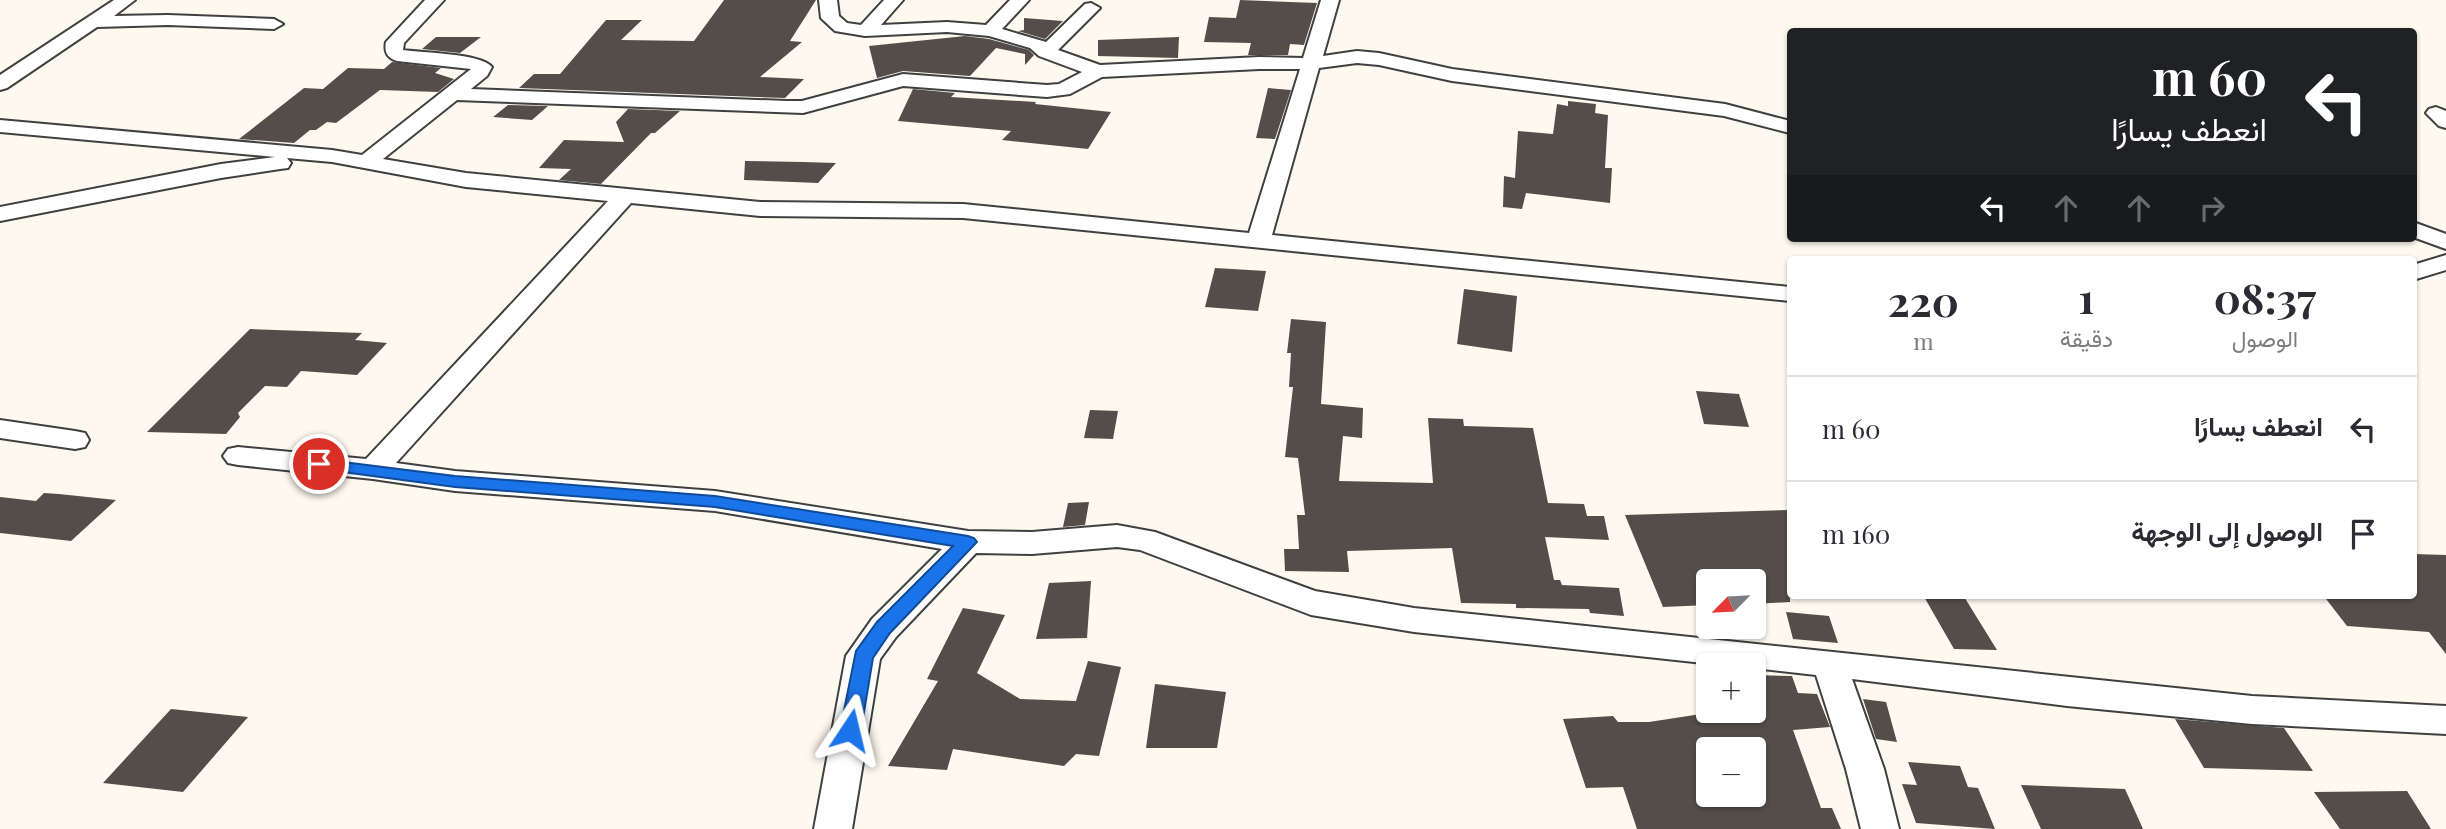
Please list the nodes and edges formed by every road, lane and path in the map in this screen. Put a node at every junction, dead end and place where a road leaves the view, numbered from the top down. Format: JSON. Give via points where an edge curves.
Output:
{"nodes":[{"id":1,"x":126,"y":0,"type":"edge"},
{"id":2,"x":435,"y":0,"type":"edge"},
{"id":3,"x":828,"y":0,"type":"edge"},
{"id":4,"x":894,"y":0,"type":"edge"},
{"id":5,"x":1020,"y":0,"type":"edge"},
{"id":6,"x":1330,"y":0,"type":"edge"},
{"id":7,"x":1091,"y":8,"type":"dead end"},
{"id":8,"x":93,"y":23,"type":"junction"},
{"id":9,"x":274,"y":24,"type":"dead end"},
{"id":10,"x":865,"y":31,"type":"junction"},
{"id":11,"x":990,"y":31,"type":"junction"},
{"id":12,"x":1046,"y":52,"type":"junction"},
{"id":13,"x":1310,"y":64,"type":"junction"},
{"id":14,"x":1098,"y":71,"type":"junction"},
{"id":15,"x":0,"y":84,"type":"edge"},
{"id":16,"x":455,"y":94,"type":"junction"},
{"id":17,"x":0,"y":126,"type":"edge"},
{"id":18,"x":1787,"y":126,"type":"edge"},
{"id":19,"x":331,"y":156,"type":"junction"},
{"id":20,"x":366,"y":162,"type":"junction"},
{"id":21,"x":625,"y":196,"type":"junction"},
{"id":22,"x":0,"y":214,"type":"edge"},
{"id":23,"x":2417,"y":231,"type":"edge"},
{"id":24,"x":1258,"y":241,"type":"junction"},
{"id":25,"x":2446,"y":242,"type":"edge"},
{"id":26,"x":2446,"y":262,"type":"edge"},
{"id":27,"x":2417,"y":272,"type":"edge"},
{"id":28,"x":1787,"y":295,"type":"edge"},
{"id":29,"x":0,"y":429,"type":"edge"},
{"id":30,"x":75,"y":440,"type":"dead end"},
{"id":31,"x":238,"y":456,"type":"dead end"},
{"id":32,"x":373,"y":470,"type":"junction"},
{"id":33,"x":968,"y":542,"type":"junction"},
{"id":34,"x":1829,"y":663,"type":"junction"},
{"id":35,"x":2446,"y":719,"type":"edge"},
{"id":36,"x":833,"y":829,"type":"edge"},
{"id":37,"x":1880,"y":829,"type":"edge"}],
"edges":[{"from":1,"to":8,"type":"street"},
{"from":2,"to":16,"type":"street","via":[[395,42],[394,50],[397,55],[482,67]]},
{"from":3,"to":10,"type":"street","via":[[835,23]]},
{"from":4,"to":10,"type":"street"},
{"from":5,"to":11,"type":"street"},
{"from":6,"to":13,"type":"street"},
{"from":7,"to":12,"type":"street"},
{"from":8,"to":9,"type":"street"},
{"from":8,"to":15,"type":"street"},
{"from":10,"to":11,"type":"street","via":[[947,27]]},
{"from":11,"to":12,"type":"street","via":[[1037,44]]},
{"from":12,"to":14,"type":"street"},
{"from":13,"to":14,"type":"street"},
{"from":13,"to":18,"type":"street","via":[[1357,57],[1379,59],[1465,77],[1725,110]]},
{"from":13,"to":24,"type":"street"},
{"from":14,"to":16,"type":"street","via":[[1063,90],[1047,92],[903,80],[795,107]]},
{"from":16,"to":20,"type":"street"},
{"from":17,"to":19,"type":"street"},
{"from":19,"to":20,"type":"street"},
{"from":19,"to":22,"type":"street","via":[[221,171]]},
{"from":20,"to":21,"type":"street","via":[[466,180]]},
{"from":21,"to":24,"type":"street","via":[[760,209],[963,211]]},
{"from":21,"to":32,"type":"street"},
{"from":23,"to":25,"type":"street"},
{"from":24,"to":28,"type":"street"},
{"from":26,"to":27,"type":"street"},
{"from":29,"to":30,"type":"street"},
{"from":31,"to":32,"type":"street"},
{"from":32,"to":33,"type":"street","via":[[715,502]]},
{"from":33,"to":34,"type":"street","via":[[1032,543],[1117,536],[1144,540],[1311,603],[1359,612]]},
{"from":33,"to":36,"type":"street","via":[[884,628],[863,656]]},
{"from":34,"to":35,"type":"street","via":[[2238,709]]},
{"from":34,"to":37,"type":"street"}]}
